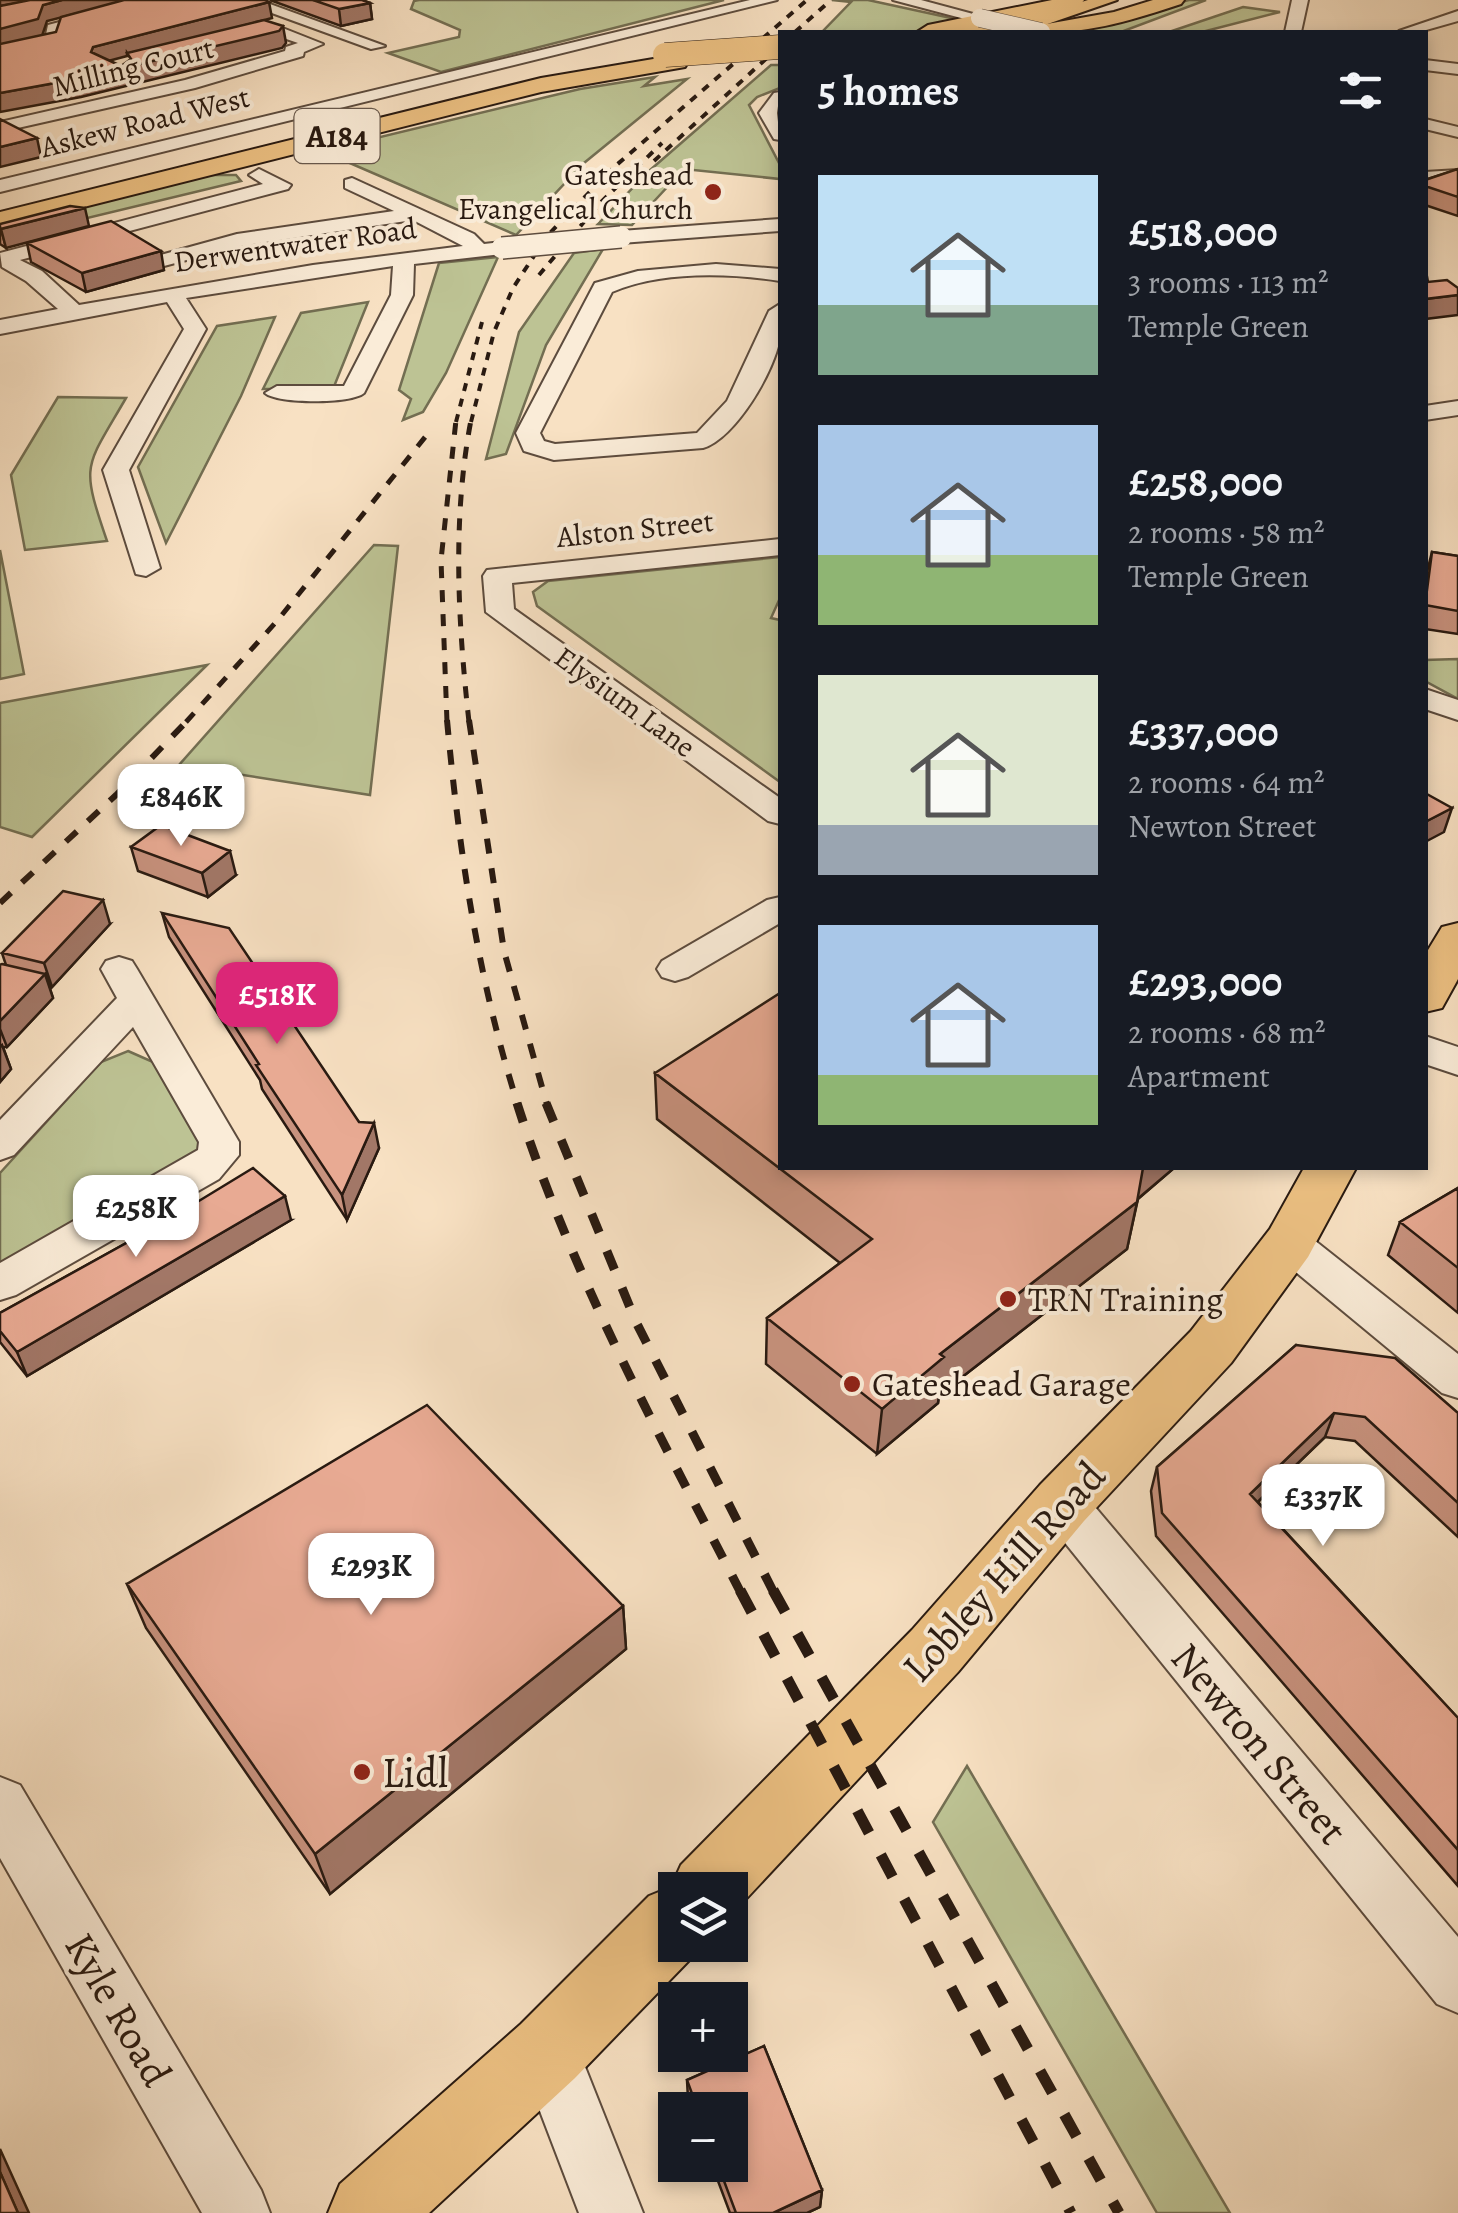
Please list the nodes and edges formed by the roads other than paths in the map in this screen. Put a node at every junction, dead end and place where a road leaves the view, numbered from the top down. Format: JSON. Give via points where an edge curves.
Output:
{"nodes":[{"id":1,"x":152,"y":0,"type":"edge"},
{"id":2,"x":244,"y":0,"type":"edge"},
{"id":3,"x":769,"y":0,"type":"edge"},
{"id":4,"x":901,"y":0,"type":"edge"},
{"id":5,"x":1074,"y":0,"type":"edge"},
{"id":6,"x":1108,"y":0,"type":"edge"},
{"id":7,"x":1126,"y":0,"type":"edge"},
{"id":8,"x":1174,"y":0,"type":"edge"},
{"id":9,"x":1300,"y":0,"type":"edge"},
{"id":10,"x":1195,"y":15,"type":"dead end"},
{"id":11,"x":1458,"y":16,"type":"edge"},
{"id":12,"x":303,"y":18,"type":"junction"},
{"id":13,"x":978,"y":25,"type":"edge"},
{"id":14,"x":939,"y":30,"type":"edge"},
{"id":15,"x":1020,"y":30,"type":"edge"},
{"id":16,"x":1022,"y":30,"type":"edge"},
{"id":17,"x":1051,"y":30,"type":"edge"},
{"id":18,"x":1148,"y":30,"type":"edge"},
{"id":19,"x":1293,"y":30,"type":"edge"},
{"id":20,"x":1412,"y":30,"type":"edge"},
{"id":21,"x":377,"y":46,"type":"dead end"},
{"id":22,"x":778,"y":50,"type":"edge"},
{"id":23,"x":0,"y":55,"type":"edge"},
{"id":24,"x":778,"y":62,"type":"edge"},
{"id":25,"x":670,"y":63,"type":"junction"},
{"id":26,"x":1428,"y":66,"type":"edge"},
{"id":27,"x":1458,"y":69,"type":"edge"},
{"id":28,"x":778,"y":100,"type":"edge"},
{"id":29,"x":0,"y":112,"type":"edge"},
{"id":30,"x":21,"y":122,"type":"junction"},
{"id":31,"x":1428,"y":125,"type":"edge"},
{"id":32,"x":0,"y":128,"type":"edge"},
{"id":33,"x":778,"y":132,"type":"edge"},
{"id":34,"x":1458,"y":132,"type":"edge"},
{"id":35,"x":103,"y":163,"type":"junction"},
{"id":36,"x":259,"y":175,"type":"dead end"},
{"id":37,"x":1458,"y":176,"type":"edge"},
{"id":38,"x":1428,"y":178,"type":"edge"},
{"id":39,"x":352,"y":184,"type":"dead end"},
{"id":40,"x":0,"y":186,"type":"edge"},
{"id":41,"x":0,"y":209,"type":"edge"},
{"id":42,"x":414,"y":214,"type":"junction"},
{"id":43,"x":0,"y":220,"type":"edge"},
{"id":44,"x":778,"y":224,"type":"edge"},
{"id":45,"x":490,"y":249,"type":"junction"},
{"id":46,"x":404,"y":259,"type":"junction"},
{"id":47,"x":164,"y":260,"type":"edge"},
{"id":48,"x":5,"y":261,"type":"edge"},
{"id":49,"x":778,"y":275,"type":"edge"},
{"id":50,"x":172,"y":293,"type":"junction"},
{"id":51,"x":74,"y":311,"type":"junction"},
{"id":52,"x":778,"y":322,"type":"edge"},
{"id":53,"x":0,"y":327,"type":"edge"},
{"id":54,"x":772,"y":354,"type":"edge"},
{"id":55,"x":277,"y":392,"type":"dead end"},
{"id":56,"x":1458,"y":408,"type":"edge"},
{"id":57,"x":1428,"y":412,"type":"edge"},
{"id":58,"x":778,"y":547,"type":"edge"},
{"id":59,"x":146,"y":568,"type":"dead end"},
{"id":60,"x":497,"y":576,"type":"joint"},
{"id":61,"x":1428,"y":699,"type":"edge"},
{"id":62,"x":1458,"y":712,"type":"edge"},
{"id":63,"x":778,"y":813,"type":"edge"},
{"id":64,"x":778,"y":909,"type":"edge"},
{"id":65,"x":1458,"y":936,"type":"edge"},
{"id":66,"x":675,"y":969,"type":"dead end"},
{"id":67,"x":1428,"y":992,"type":"edge"},
{"id":68,"x":1428,"y":1050,"type":"edge"},
{"id":69,"x":1458,"y":1062,"type":"edge"},
{"id":70,"x":0,"y":1145,"type":"edge"},
{"id":71,"x":1329,"y":1170,"type":"edge"},
{"id":72,"x":1289,"y":1243,"type":"junction"},
{"id":73,"x":0,"y":1283,"type":"edge"},
{"id":74,"x":1458,"y":1380,"type":"edge"},
{"id":75,"x":1062,"y":1502,"type":"junction"},
{"id":76,"x":0,"y":1804,"type":"edge"},
{"id":77,"x":723,"y":1872,"type":"edge"},
{"id":78,"x":658,"y":1939,"type":"edge"},
{"id":79,"x":1458,"y":1983,"type":"edge"},
{"id":80,"x":548,"y":2051,"type":"junction"},
{"id":81,"x":238,"y":2213,"type":"edge"},
{"id":82,"x":369,"y":2213,"type":"edge"},
{"id":83,"x":611,"y":2213,"type":"edge"}],
"edges":[{"from":1,"to":23,"type":"street","name":"Milling Court","via":[[54,28],[53,42]]},
{"from":2,"to":12,"type":"street"},
{"from":3,"to":35,"type":"street","name":"Askew Road West"},
{"from":4,"to":13,"type":"street"},
{"from":5,"to":14,"type":"highway"},
{"from":6,"to":13,"type":"main road","via":[[1036,22]]},
{"from":7,"to":15,"type":"main road"},
{"from":8,"to":17,"type":"highway"},
{"from":9,"to":19,"type":"street"},
{"from":10,"to":18,"type":"highway"},
{"from":11,"to":20,"type":"street"},
{"from":12,"to":21,"type":"street"},
{"from":12,"to":30,"type":"street","name":"Milling Court","via":[[260,30],[316,44],[292,50],[297,54]]},
{"from":13,"to":16,"type":"street","bridge":true},
{"from":22,"to":25,"type":"highway","number":"A184","bridge":true},
{"from":24,"to":25,"type":"highway"},
{"from":25,"to":41,"type":"highway","number":"A184","via":[[523,81]]},
{"from":25,"to":43,"type":"highway","number":"A184","via":[[540,85]]},
{"from":26,"to":27,"type":"street"},
{"from":28,"to":33,"type":"street","via":[[768,114]]},
{"from":29,"to":30,"type":"street"},
{"from":30,"to":32,"type":"street"},
{"from":30,"to":35,"type":"street"},
{"from":31,"to":34,"type":"street"},
{"from":35,"to":40,"type":"street","name":"Askew Road West"},
{"from":36,"to":48,"type":"street","via":[[281,185]]},
{"from":37,"to":38,"type":"street"},
{"from":39,"to":42,"type":"street"},
{"from":42,"to":45,"type":"street"},
{"from":42,"to":47,"type":"street","via":[[237,240]]},
{"from":44,"to":45,"type":"street","name":"Derwentwater Road","bridge":true},
{"from":45,"to":46,"type":"street","name":"Derwentwater Road"},
{"from":46,"to":50,"type":"street","name":"Derwentwater Road"},
{"from":46,"to":55,"type":"street","via":[[402,295],[352,393]]},
{"from":48,"to":51,"type":"street","via":[[43,273]]},
{"from":49,"to":54,"type":"street","via":[[746,269],[629,278],[603,288],[528,433],[533,446],[554,452],[703,440],[720,431]]},
{"from":50,"to":51,"type":"street","name":"Derwentwater Road"},
{"from":50,"to":59,"type":"street","via":[[194,329],[116,470]]},
{"from":51,"to":53,"type":"street","name":"Derwentwater Road"},
{"from":52,"to":54,"type":"street"},
{"from":56,"to":57,"type":"street"},
{"from":58,"to":60,"type":"street","name":"Alston Street"},
{"from":60,"to":63,"type":"street","name":"Elysium Lane","via":[[500,612]]},
{"from":61,"to":62,"type":"street"},
{"from":64,"to":66,"type":"street"},
{"from":65,"to":67,"type":"main road"},
{"from":68,"to":69,"type":"street"},
{"from":70,"to":73,"type":"street","via":[[128,985],[219,1142],[218,1156],[204,1168]]},
{"from":71,"to":72,"type":"main road","name":"Lobley Hill Road"},
{"from":72,"to":74,"type":"street"},
{"from":72,"to":75,"type":"main road","name":"Lobley Hill Road","via":[[1211,1347]]},
{"from":75,"to":77,"type":"main road","name":"Lobley Hill Road","via":[[934,1651]]},
{"from":75,"to":79,"type":"street","name":"Newton Street"},
{"from":76,"to":81,"type":"street","name":"Kyle Road"},
{"from":78,"to":80,"type":"main road"},
{"from":80,"to":82,"type":"main road"},
{"from":80,"to":83,"type":"street"}]}
